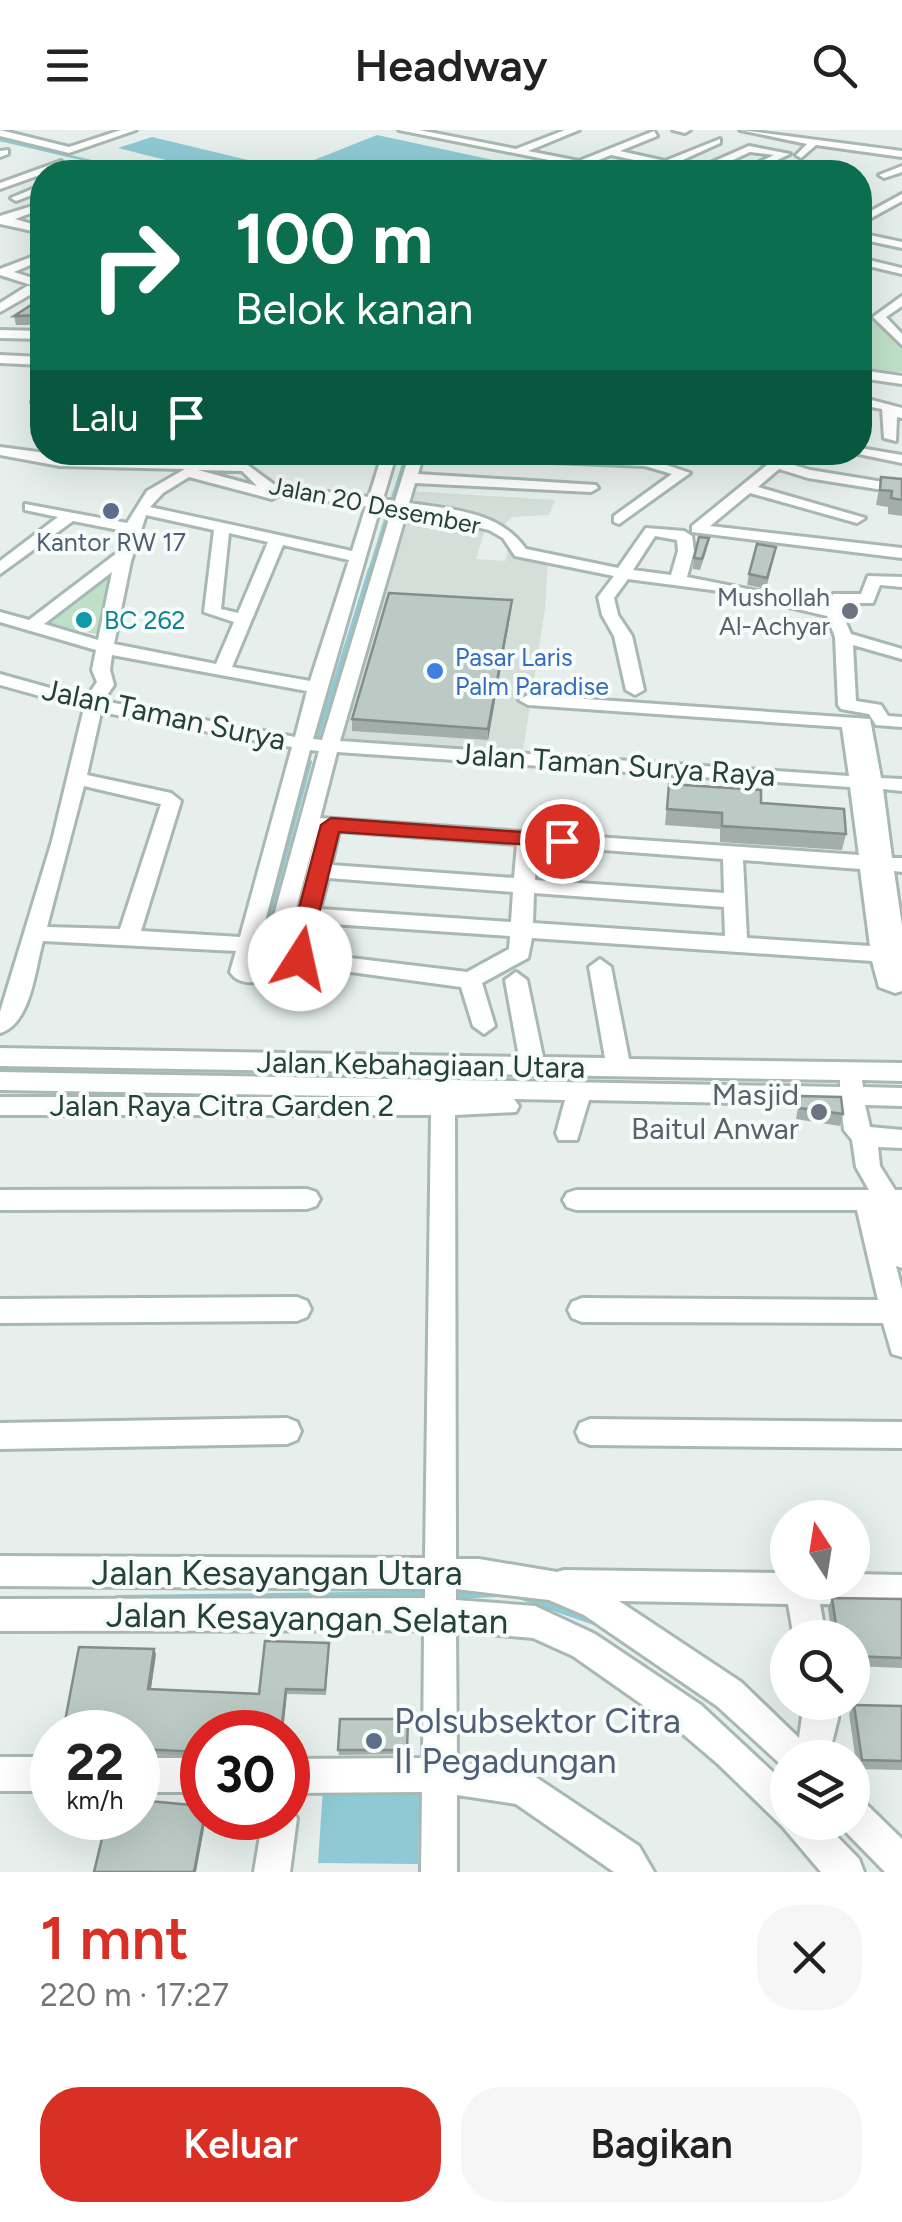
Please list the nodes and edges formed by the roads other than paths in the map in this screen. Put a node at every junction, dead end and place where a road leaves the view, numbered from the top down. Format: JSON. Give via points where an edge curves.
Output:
{"nodes":[{"id":1,"x":130,"y":130,"type":"edge"},
{"id":2,"x":388,"y":130,"type":"edge"},
{"id":3,"x":404,"y":130,"type":"edge"},
{"id":4,"x":574,"y":130,"type":"edge"},
{"id":5,"x":641,"y":130,"type":"edge"},
{"id":6,"x":704,"y":130,"type":"edge"},
{"id":7,"x":780,"y":130,"type":"edge"},
{"id":8,"x":0,"y":133,"type":"edge"},
{"id":9,"x":842,"y":133,"type":"edge"},
{"id":10,"x":654,"y":134,"type":"dead end"},
{"id":11,"x":732,"y":134,"type":"edge"},
{"id":12,"x":809,"y":136,"type":"edge"},
{"id":13,"x":670,"y":147,"type":"dead end"},
{"id":14,"x":830,"y":147,"type":"dead end"},
{"id":15,"x":516,"y":152,"type":"junction"},
{"id":16,"x":612,"y":152,"type":"junction"},
{"id":17,"x":902,"y":154,"type":"edge"},
{"id":18,"x":782,"y":155,"type":"junction"},
{"id":19,"x":801,"y":155,"type":"dead end"},
{"id":20,"x":641,"y":159,"type":"junction"},
{"id":21,"x":540,"y":160,"type":"edge"},
{"id":22,"x":547,"y":160,"type":"edge"},
{"id":23,"x":582,"y":160,"type":"edge"},
{"id":24,"x":588,"y":160,"type":"edge"},
{"id":25,"x":644,"y":160,"type":"edge"},
{"id":26,"x":688,"y":160,"type":"edge"},
{"id":27,"x":726,"y":160,"type":"edge"},
{"id":28,"x":771,"y":160,"type":"edge"},
{"id":29,"x":902,"y":169,"type":"edge"},
{"id":30,"x":884,"y":175,"type":"dead end"},
{"id":31,"x":30,"y":177,"type":"edge"},
{"id":32,"x":0,"y":190,"type":"edge"},
{"id":33,"x":30,"y":193,"type":"edge"},
{"id":34,"x":902,"y":197,"type":"edge"},
{"id":35,"x":16,"y":198,"type":"junction"},
{"id":36,"x":30,"y":202,"type":"edge"},
{"id":37,"x":30,"y":210,"type":"edge"},
{"id":38,"x":902,"y":212,"type":"edge"},
{"id":39,"x":2,"y":220,"type":"edge"},
{"id":40,"x":872,"y":222,"type":"edge"},
{"id":41,"x":872,"y":225,"type":"edge"},
{"id":42,"x":30,"y":227,"type":"edge"},
{"id":43,"x":872,"y":231,"type":"edge"},
{"id":44,"x":902,"y":240,"type":"edge"},
{"id":45,"x":30,"y":262,"type":"edge"},
{"id":46,"x":872,"y":266,"type":"edge"},
{"id":47,"x":902,"y":271,"type":"edge"},
{"id":48,"x":30,"y":284,"type":"edge"},
{"id":49,"x":902,"y":289,"type":"edge"},
{"id":50,"x":30,"y":290,"type":"edge"},
{"id":51,"x":902,"y":300,"type":"edge"},
{"id":52,"x":0,"y":308,"type":"edge"},
{"id":53,"x":872,"y":313,"type":"edge"},
{"id":54,"x":872,"y":321,"type":"edge"},
{"id":55,"x":890,"y":330,"type":"junction"},
{"id":56,"x":0,"y":334,"type":"edge"},
{"id":57,"x":30,"y":335,"type":"edge"},
{"id":58,"x":902,"y":342,"type":"edge"},
{"id":59,"x":0,"y":359,"type":"edge"},
{"id":60,"x":30,"y":360,"type":"edge"},
{"id":61,"x":872,"y":375,"type":"edge"},
{"id":62,"x":899,"y":377,"type":"edge"},
{"id":63,"x":896,"y":410,"type":"edge"},
{"id":64,"x":894,"y":432,"type":"edge"},
{"id":65,"x":0,"y":451,"type":"edge"},
{"id":66,"x":30,"y":454,"type":"edge"},
{"id":67,"x":872,"y":454,"type":"edge"},
{"id":68,"x":902,"y":458,"type":"edge"},
{"id":69,"x":220,"y":465,"type":"edge"},
{"id":70,"x":389,"y":465,"type":"edge"},
{"id":71,"x":414,"y":465,"type":"edge"},
{"id":72,"x":486,"y":465,"type":"edge"},
{"id":73,"x":627,"y":465,"type":"edge"},
{"id":74,"x":645,"y":465,"type":"edge"},
{"id":75,"x":774,"y":465,"type":"edge"},
{"id":76,"x":779,"y":465,"type":"edge"},
{"id":77,"x":410,"y":478,"type":"junction"},
{"id":78,"x":482,"y":482,"type":"junction"},
{"id":79,"x":591,"y":488,"type":"junction"},
{"id":80,"x":746,"y":488,"type":"junction"},
{"id":81,"x":902,"y":489,"type":"edge"},
{"id":82,"x":569,"y":502,"type":"dead end"},
{"id":83,"x":30,"y":506,"type":"dead end"},
{"id":84,"x":385,"y":506,"type":"junction"},
{"id":85,"x":142,"y":509,"type":"junction"},
{"id":86,"x":718,"y":512,"type":"junction"},
{"id":87,"x":68,"y":517,"type":"junction"},
{"id":88,"x":619,"y":519,"type":"dead end"},
{"id":89,"x":222,"y":528,"type":"junction"},
{"id":90,"x":135,"y":529,"type":"junction"},
{"id":91,"x":796,"y":538,"type":"junction"},
{"id":92,"x":277,"y":540,"type":"junction"},
{"id":93,"x":850,"y":548,"type":"junction"},
{"id":94,"x":127,"y":553,"type":"junction"},
{"id":95,"x":902,"y":554,"type":"edge"},
{"id":96,"x":358,"y":557,"type":"junction"},
{"id":97,"x":0,"y":568,"type":"edge"},
{"id":98,"x":621,"y":574,"type":"junction"},
{"id":99,"x":678,"y":579,"type":"junction"},
{"id":100,"x":902,"y":582,"type":"edge"},
{"id":101,"x":872,"y":587,"type":"junction"},
{"id":102,"x":902,"y":591,"type":"edge"},
{"id":103,"x":834,"y":613,"type":"junction"},
{"id":104,"x":0,"y":617,"type":"edge"},
{"id":105,"x":245,"y":620,"type":"junction"},
{"id":106,"x":34,"y":624,"type":"junction"},
{"id":107,"x":844,"y":636,"type":"junction"},
{"id":108,"x":106,"y":646,"type":"junction"},
{"id":109,"x":902,"y":654,"type":"edge"},
{"id":110,"x":222,"y":670,"type":"junction"},
{"id":111,"x":0,"y":679,"type":"edge"},
{"id":112,"x":317,"y":688,"type":"junction"},
{"id":113,"x":635,"y":690,"type":"dead end"},
{"id":114,"x":0,"y":692,"type":"edge"},
{"id":115,"x":528,"y":700,"type":"dead end"},
{"id":116,"x":93,"y":706,"type":"junction"},
{"id":117,"x":902,"y":722,"type":"edge"},
{"id":118,"x":302,"y":749,"type":"junction"},
{"id":119,"x":328,"y":752,"type":"junction"},
{"id":120,"x":76,"y":778,"type":"junction"},
{"id":121,"x":902,"y":785,"type":"edge"},
{"id":122,"x":867,"y":789,"type":"junction"},
{"id":123,"x":902,"y":797,"type":"edge"},
{"id":124,"x":321,"y":824,"type":"junction"},
{"id":125,"x":527,"y":839,"type":"junction"},
{"id":126,"x":733,"y":853,"type":"junction"},
{"id":127,"x":885,"y":864,"type":"edge"},
{"id":128,"x":319,"y":872,"type":"junction"},
{"id":129,"x":524,"y":886,"type":"junction"},
{"id":130,"x":734,"y":901,"type":"junction"},
{"id":131,"x":895,"y":908,"type":"edge"},
{"id":132,"x":308,"y":916,"type":"junction"},
{"id":133,"x":522,"y":930,"type":"junction"},
{"id":134,"x":36,"y":934,"type":"junction"},
{"id":135,"x":128,"y":937,"type":"junction"},
{"id":136,"x":736,"y":944,"type":"junction"},
{"id":137,"x":249,"y":945,"type":"junction"},
{"id":138,"x":893,"y":955,"type":"edge"},
{"id":139,"x":600,"y":967,"type":"dead end"},
{"id":140,"x":470,"y":980,"type":"junction"},
{"id":141,"x":516,"y":980,"type":"dead end"},
{"id":142,"x":1,"y":1024,"type":"edge"},
{"id":143,"x":484,"y":1026,"type":"dead end"},
{"id":144,"x":0,"y":1057,"type":"edge"},
{"id":145,"x":533,"y":1068,"type":"junction"},
{"id":146,"x":902,"y":1072,"type":"edge"},
{"id":147,"x":305,"y":1074,"type":"junction"},
{"id":148,"x":625,"y":1078,"type":"junction"},
{"id":149,"x":0,"y":1081,"type":"edge"},
{"id":150,"x":851,"y":1083,"type":"junction"},
{"id":151,"x":580,"y":1090,"type":"junction"},
{"id":152,"x":902,"y":1097,"type":"edge"},
{"id":153,"x":442,"y":1100,"type":"junction"},
{"id":154,"x":0,"y":1106,"type":"edge"},
{"id":155,"x":506,"y":1106,"type":"dead end"},
{"id":156,"x":568,"y":1133,"type":"dead end"},
{"id":157,"x":864,"y":1136,"type":"junction"},
{"id":158,"x":902,"y":1138,"type":"edge"},
{"id":159,"x":308,"y":1199,"type":"dead end"},
{"id":160,"x":0,"y":1200,"type":"edge"},
{"id":161,"x":576,"y":1200,"type":"dead end"},
{"id":162,"x":886,"y":1200,"type":"edge"},
{"id":163,"x":902,"y":1257,"type":"edge"},
{"id":164,"x":298,"y":1309,"type":"dead end"},
{"id":165,"x":582,"y":1310,"type":"dead end"},
{"id":166,"x":0,"y":1311,"type":"edge"},
{"id":167,"x":898,"y":1312,"type":"edge"},
{"id":168,"x":902,"y":1345,"type":"edge"},
{"id":169,"x":288,"y":1431,"type":"dead end"},
{"id":170,"x":590,"y":1432,"type":"dead end"},
{"id":171,"x":902,"y":1435,"type":"edge"},
{"id":172,"x":0,"y":1436,"type":"edge"},
{"id":173,"x":0,"y":1571,"type":"edge"},
{"id":174,"x":550,"y":1585,"type":"junction"},
{"id":175,"x":770,"y":1588,"type":"edge"},
{"id":176,"x":870,"y":1589,"type":"edge"},
{"id":177,"x":902,"y":1590,"type":"edge"},
{"id":178,"x":438,"y":1595,"type":"junction"},
{"id":179,"x":0,"y":1615,"type":"edge"},
{"id":180,"x":776,"y":1740,"type":"edge"},
{"id":181,"x":0,"y":1774,"type":"edge"},
{"id":182,"x":30,"y":1774,"type":"edge"},
{"id":183,"x":437,"y":1775,"type":"junction"},
{"id":184,"x":310,"y":1776,"type":"edge"},
{"id":185,"x":770,"y":1793,"type":"edge"},
{"id":186,"x":870,"y":1832,"type":"edge"},
{"id":187,"x":277,"y":1840,"type":"edge"},
{"id":188,"x":815,"y":1840,"type":"edge"},
{"id":189,"x":902,"y":1864,"type":"edge"},
{"id":190,"x":272,"y":1872,"type":"edge"},
{"id":191,"x":440,"y":1872,"type":"edge"},
{"id":192,"x":636,"y":1872,"type":"edge"},
{"id":193,"x":846,"y":1872,"type":"edge"}],
"edges":[{"from":1,"to":8,"type":"street","via":[[69,150]]},
{"from":2,"to":21,"type":"street"},
{"from":3,"to":15,"type":"street"},
{"from":4,"to":15,"type":"street"},
{"from":5,"to":23,"type":"street"},
{"from":6,"to":11,"type":"street"},
{"from":7,"to":12,"type":"street"},
{"from":9,"to":12,"type":"street"},
{"from":10,"to":16,"type":"street"},
{"from":11,"to":12,"type":"street"},
{"from":11,"to":26,"type":"street"},
{"from":12,"to":17,"type":"street"},
{"from":12,"to":19,"type":"street"},
{"from":13,"to":20,"type":"street"},
{"from":14,"to":18,"type":"street","via":[[807,158]]},
{"from":15,"to":22,"type":"street"},
{"from":16,"to":20,"type":"street"},
{"from":16,"to":24,"type":"street"},
{"from":18,"to":27,"type":"street","via":[[748,149]]},
{"from":18,"to":28,"type":"street"},
{"from":20,"to":25,"type":"street"},
{"from":29,"to":30,"type":"street"},
{"from":31,"to":32,"type":"street"},
{"from":32,"to":35,"type":"street"},
{"from":33,"to":35,"type":"street"},
{"from":34,"to":40,"type":"street"},
{"from":35,"to":36,"type":"street"},
{"from":37,"to":39,"type":"street"},
{"from":38,"to":41,"type":"street"},
{"from":39,"to":42,"type":"street"},
{"from":43,"to":44,"type":"street"},
{"from":45,"to":48,"type":"street","via":[[4,272]]},
{"from":46,"to":47,"type":"street"},
{"from":49,"to":53,"type":"street"},
{"from":50,"to":52,"type":"street"},
{"from":51,"to":55,"type":"street","via":[[880,315]]},
{"from":54,"to":55,"type":"street"},
{"from":55,"to":58,"type":"street"},
{"from":56,"to":57,"type":"street"},
{"from":59,"to":60,"type":"street"},
{"from":61,"to":62,"type":"street"},
{"from":63,"to":64,"type":"street"},
{"from":65,"to":66,"type":"street","name":"Jalan 20 Desember"},
{"from":67,"to":68,"type":"street"},
{"from":69,"to":84,"type":"street","name":"Jalan 20 Desember","via":[[252,470],[259,484],[273,490]]},
{"from":70,"to":84,"type":"street"},
{"from":71,"to":77,"type":"street"},
{"from":72,"to":78,"type":"street"},
{"from":73,"to":79,"type":"street"},
{"from":74,"to":88,"type":"street","via":[[683,474]]},
{"from":75,"to":80,"type":"street"},
{"from":76,"to":81,"type":"street"},
{"from":77,"to":78,"type":"street"},
{"from":77,"to":84,"type":"street"},
{"from":78,"to":79,"type":"street"},
{"from":79,"to":82,"type":"street"},
{"from":80,"to":86,"type":"street"},
{"from":80,"to":93,"type":"street","via":[[858,514]]},
{"from":83,"to":87,"type":"street"},
{"from":84,"to":85,"type":"street","via":[[251,491],[192,473],[153,494]]},
{"from":84,"to":96,"type":"street"},
{"from":84,"to":98,"type":"street","name":"Jalan 20 Desember","via":[[502,530],[521,553]]},
{"from":84,"to":119,"type":"street"},
{"from":85,"to":89,"type":"street"},
{"from":85,"to":90,"type":"street"},
{"from":86,"to":91,"type":"street"},
{"from":86,"to":91,"type":"street","via":[[697,528]]},
{"from":87,"to":90,"type":"street"},
{"from":87,"to":97,"type":"street"},
{"from":89,"to":92,"type":"street"},
{"from":89,"to":105,"type":"street","via":[[212,612]]},
{"from":90,"to":94,"type":"street"},
{"from":91,"to":93,"type":"street"},
{"from":92,"to":96,"type":"street"},
{"from":92,"to":105,"type":"street"},
{"from":93,"to":95,"type":"street"},
{"from":94,"to":106,"type":"street"},
{"from":94,"to":108,"type":"street"},
{"from":96,"to":112,"type":"street"},
{"from":98,"to":99,"type":"street","name":"Jalan 20 Desember"},
{"from":98,"to":99,"type":"street","via":[[637,542],[651,531],[665,531],[684,536]]},
{"from":98,"to":113,"type":"street","via":[[606,597]]},
{"from":99,"to":103,"type":"street","name":"Jalan 20 Desember"},
{"from":100,"to":101,"type":"street","via":[[876,578]]},
{"from":101,"to":102,"type":"street"},
{"from":101,"to":103,"type":"street","via":[[866,601],[839,597]]},
{"from":103,"to":107,"type":"street"},
{"from":104,"to":106,"type":"street"},
{"from":105,"to":110,"type":"street"},
{"from":106,"to":108,"type":"street"},
{"from":107,"to":109,"type":"street"},
{"from":107,"to":117,"type":"street","via":[[847,705]]},
{"from":108,"to":110,"type":"street"},
{"from":108,"to":116,"type":"street","via":[[90,687]]},
{"from":110,"to":112,"type":"street"},
{"from":111,"to":116,"type":"street","name":"Jalan Taman Surya"},
{"from":112,"to":118,"type":"street"},
{"from":114,"to":116,"type":"street","name":"Jalan Taman Surya"},
{"from":115,"to":122,"type":"street","via":[[852,722]]},
{"from":116,"to":118,"type":"street","name":"Jalan Taman Surya"},
{"from":116,"to":120,"type":"street"},
{"from":118,"to":119,"type":"street","name":"Jalan Taman Surya"},
{"from":118,"to":137,"type":"street"},
{"from":119,"to":122,"type":"street","name":"Jalan Taman Surya Raya"},
{"from":119,"to":124,"type":"street"},
{"from":120,"to":134,"type":"street"},
{"from":120,"to":135,"type":"street","via":[[171,801]]},
{"from":121,"to":122,"type":"street","name":"Jalan Taman Surya Raya"},
{"from":122,"to":123,"type":"street","name":"Jalan Taman Surya Raya"},
{"from":122,"to":127,"type":"street"},
{"from":124,"to":125,"type":"street"},
{"from":124,"to":128,"type":"street"},
{"from":124,"to":137,"type":"street","via":[[270,971],[241,972]]},
{"from":125,"to":126,"type":"street"},
{"from":125,"to":129,"type":"street"},
{"from":126,"to":127,"type":"street"},
{"from":126,"to":130,"type":"street"},
{"from":127,"to":131,"type":"street"},
{"from":127,"to":138,"type":"street"},
{"from":128,"to":129,"type":"street"},
{"from":128,"to":132,"type":"street"},
{"from":129,"to":130,"type":"street"},
{"from":129,"to":133,"type":"street"},
{"from":130,"to":136,"type":"street"},
{"from":131,"to":138,"type":"street"},
{"from":132,"to":133,"type":"street"},
{"from":132,"to":140,"type":"street","via":[[298,954],[307,962]]},
{"from":133,"to":136,"type":"street"},
{"from":133,"to":140,"type":"street","via":[[517,957]]},
{"from":134,"to":135,"type":"street"},
{"from":134,"to":142,"type":"street","via":[[10,1016]]},
{"from":135,"to":137,"type":"street"},
{"from":136,"to":138,"type":"street"},
{"from":139,"to":148,"type":"street"},
{"from":140,"to":143,"type":"street"},
{"from":141,"to":145,"type":"street"},
{"from":144,"to":147,"type":"street","name":"Jalan Kebahagiaan Utara"},
{"from":145,"to":147,"type":"street","name":"Jalan Kebahagiaan Utara"},
{"from":145,"to":148,"type":"street","name":"Jalan Kebahagiaan Utara"},
{"from":146,"to":150,"type":"street"},
{"from":147,"to":149,"type":"street"},
{"from":147,"to":153,"type":"street"},
{"from":148,"to":150,"type":"street"},
{"from":148,"to":151,"type":"street"},
{"from":150,"to":152,"type":"street"},
{"from":150,"to":157,"type":"street","via":[[854,1121]]},
{"from":151,"to":153,"type":"street"},
{"from":151,"to":156,"type":"street"},
{"from":153,"to":154,"type":"street","name":"Jalan Raya Citra Garden 2"},
{"from":153,"to":155,"type":"street"},
{"from":153,"to":178,"type":"street"},
{"from":157,"to":158,"type":"street"},
{"from":157,"to":162,"type":"street","via":[[868,1167]]},
{"from":159,"to":160,"type":"street"},
{"from":161,"to":162,"type":"street"},
{"from":162,"to":163,"type":"street"},
{"from":162,"to":167,"type":"street"},
{"from":164,"to":166,"type":"street"},
{"from":165,"to":167,"type":"street"},
{"from":167,"to":168,"type":"street"},
{"from":169,"to":172,"type":"street"},
{"from":170,"to":171,"type":"street"},
{"from":173,"to":178,"type":"street","name":"Jalan Kesayangan Utara"},
{"from":174,"to":175,"type":"street"},
{"from":174,"to":178,"type":"street","name":"Jalan Kesayangan Utara","via":[[502,1576]]},
{"from":174,"to":180,"type":"street","name":"Jalan Kesayangan Utara","via":[[595,1604],[710,1681]]},
{"from":176,"to":177,"type":"street"},
{"from":178,"to":179,"type":"street","name":"Jalan Kesayangan Selatan"},
{"from":178,"to":183,"type":"street"},
{"from":178,"to":185,"type":"street","name":"Jalan Kesayangan Selatan","via":[[568,1636],[689,1717]]},
{"from":181,"to":182,"type":"street"},
{"from":183,"to":184,"type":"street"},
{"from":183,"to":191,"type":"street"},
{"from":183,"to":192,"type":"street","via":[[522,1788]]},
{"from":186,"to":189,"type":"street"},
{"from":187,"to":190,"type":"street"},
{"from":188,"to":193,"type":"street"}]}
